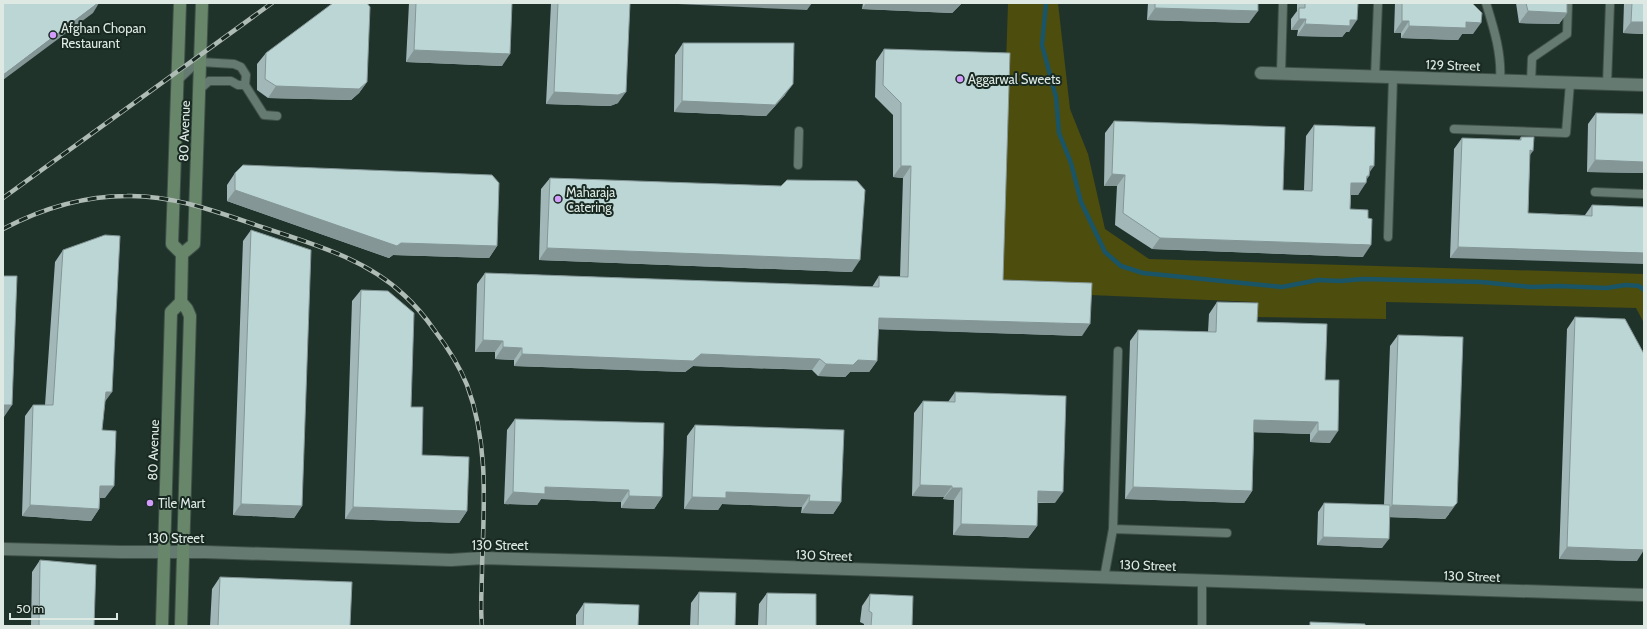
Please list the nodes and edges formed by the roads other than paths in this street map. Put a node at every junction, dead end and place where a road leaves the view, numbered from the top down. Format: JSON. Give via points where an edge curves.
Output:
{"nodes":[{"id":1,"x":180,"y":3,"type":"edge"},
{"id":2,"x":202,"y":3,"type":"edge"},
{"id":3,"x":1283,"y":3,"type":"edge"},
{"id":4,"x":1378,"y":3,"type":"edge"},
{"id":5,"x":1486,"y":3,"type":"edge"},
{"id":6,"x":1568,"y":3,"type":"edge"},
{"id":7,"x":1610,"y":3,"type":"edge"},
{"id":8,"x":200,"y":62,"type":"junction"},
{"id":9,"x":1261,"y":73,"type":"dead end"},
{"id":10,"x":1281,"y":73,"type":"junction"},
{"id":11,"x":1375,"y":76,"type":"junction"},
{"id":12,"x":1393,"y":77,"type":"junction"},
{"id":13,"x":177,"y":81,"type":"junction"},
{"id":14,"x":1500,"y":81,"type":"junction"},
{"id":15,"x":1531,"y":82,"type":"junction"},
{"id":16,"x":1570,"y":83,"type":"junction"},
{"id":17,"x":1607,"y":84,"type":"junction"},
{"id":18,"x":245,"y":85,"type":"junction"},
{"id":19,"x":1644,"y":85,"type":"edge"},
{"id":20,"x":199,"y":90,"type":"junction"},
{"id":21,"x":277,"y":116,"type":"dead end"},
{"id":22,"x":1454,"y":129,"type":"dead end"},
{"id":23,"x":799,"y":131,"type":"dead end"},
{"id":24,"x":798,"y":165,"type":"dead end"},
{"id":25,"x":1595,"y":192,"type":"dead end"},
{"id":26,"x":1644,"y":194,"type":"edge"},
{"id":27,"x":1388,"y":237,"type":"dead end"},
{"id":28,"x":182,"y":254,"type":"junction"},
{"id":29,"x":181,"y":302,"type":"junction"},
{"id":30,"x":1118,"y":351,"type":"dead end"},
{"id":31,"x":1113,"y":529,"type":"junction"},
{"id":32,"x":1227,"y":533,"type":"dead end"},
{"id":33,"x":3,"y":549,"type":"edge"},
{"id":34,"x":164,"y":551,"type":"junction"},
{"id":35,"x":183,"y":551,"type":"junction"},
{"id":36,"x":1104,"y":578,"type":"junction"},
{"id":37,"x":1202,"y":581,"type":"junction"},
{"id":38,"x":1644,"y":595,"type":"edge"},
{"id":39,"x":162,"y":626,"type":"edge"},
{"id":40,"x":181,"y":626,"type":"edge"},
{"id":41,"x":1202,"y":626,"type":"edge"}],
"edges":[{"from":1,"to":13,"type":"main road","name":"80 Avenue"},
{"from":2,"to":8,"type":"main road","name":"80 Avenue"},
{"from":3,"to":10,"type":"lane"},
{"from":4,"to":11,"type":"lane"},
{"from":5,"to":14,"type":"lane","via":[[1497,42],[1501,66]]},
{"from":6,"to":15,"type":"lane","via":[[1567,34],[1532,58]]},
{"from":7,"to":17,"type":"lane"},
{"from":8,"to":13,"type":"lane"},
{"from":8,"to":18,"type":"lane","via":[[234,64],[241,67],[246,75]]},
{"from":8,"to":20,"type":"main road","name":"80 Avenue"},
{"from":9,"to":10,"type":"street","name":"129 Street"},
{"from":10,"to":11,"type":"street","name":"129 Street"},
{"from":11,"to":12,"type":"street","name":"129 Street"},
{"from":12,"to":14,"type":"street","name":"129 Street"},
{"from":12,"to":27,"type":"lane"},
{"from":13,"to":28,"type":"main road","name":"80 Avenue","via":[[172,244]]},
{"from":14,"to":15,"type":"street","name":"129 Street"},
{"from":15,"to":16,"type":"street","name":"129 Street"},
{"from":16,"to":17,"type":"street","name":"129 Street"},
{"from":16,"to":22,"type":"lane","via":[[1566,133]]},
{"from":17,"to":19,"type":"street","name":"129 Street"},
{"from":18,"to":20,"type":"lane","via":[[238,85],[232,81],[209,81]]},
{"from":18,"to":21,"type":"lane","via":[[264,115]]},
{"from":20,"to":28,"type":"main road","name":"80 Avenue","via":[[194,244]]},
{"from":23,"to":24,"type":"lane"},
{"from":25,"to":26,"type":"lane"},
{"from":28,"to":29,"type":"main road"},
{"from":29,"to":34,"type":"main road","name":"80 Avenue","via":[[171,312]]},
{"from":29,"to":35,"type":"main road","via":[[190,316]]},
{"from":30,"to":31,"type":"lane"},
{"from":31,"to":32,"type":"lane"},
{"from":31,"to":36,"type":"lane"},
{"from":33,"to":34,"type":"street","name":"130 Street"},
{"from":34,"to":35,"type":"street","name":"130 Street"},
{"from":34,"to":39,"type":"main road","name":"80 Avenue"},
{"from":35,"to":36,"type":"street","name":"130 Street","via":[[451,560],[483,558],[666,563]]},
{"from":35,"to":40,"type":"main road"},
{"from":36,"to":37,"type":"street","name":"130 Street"},
{"from":37,"to":38,"type":"street","name":"130 Street"},
{"from":37,"to":41,"type":"lane"}]}
